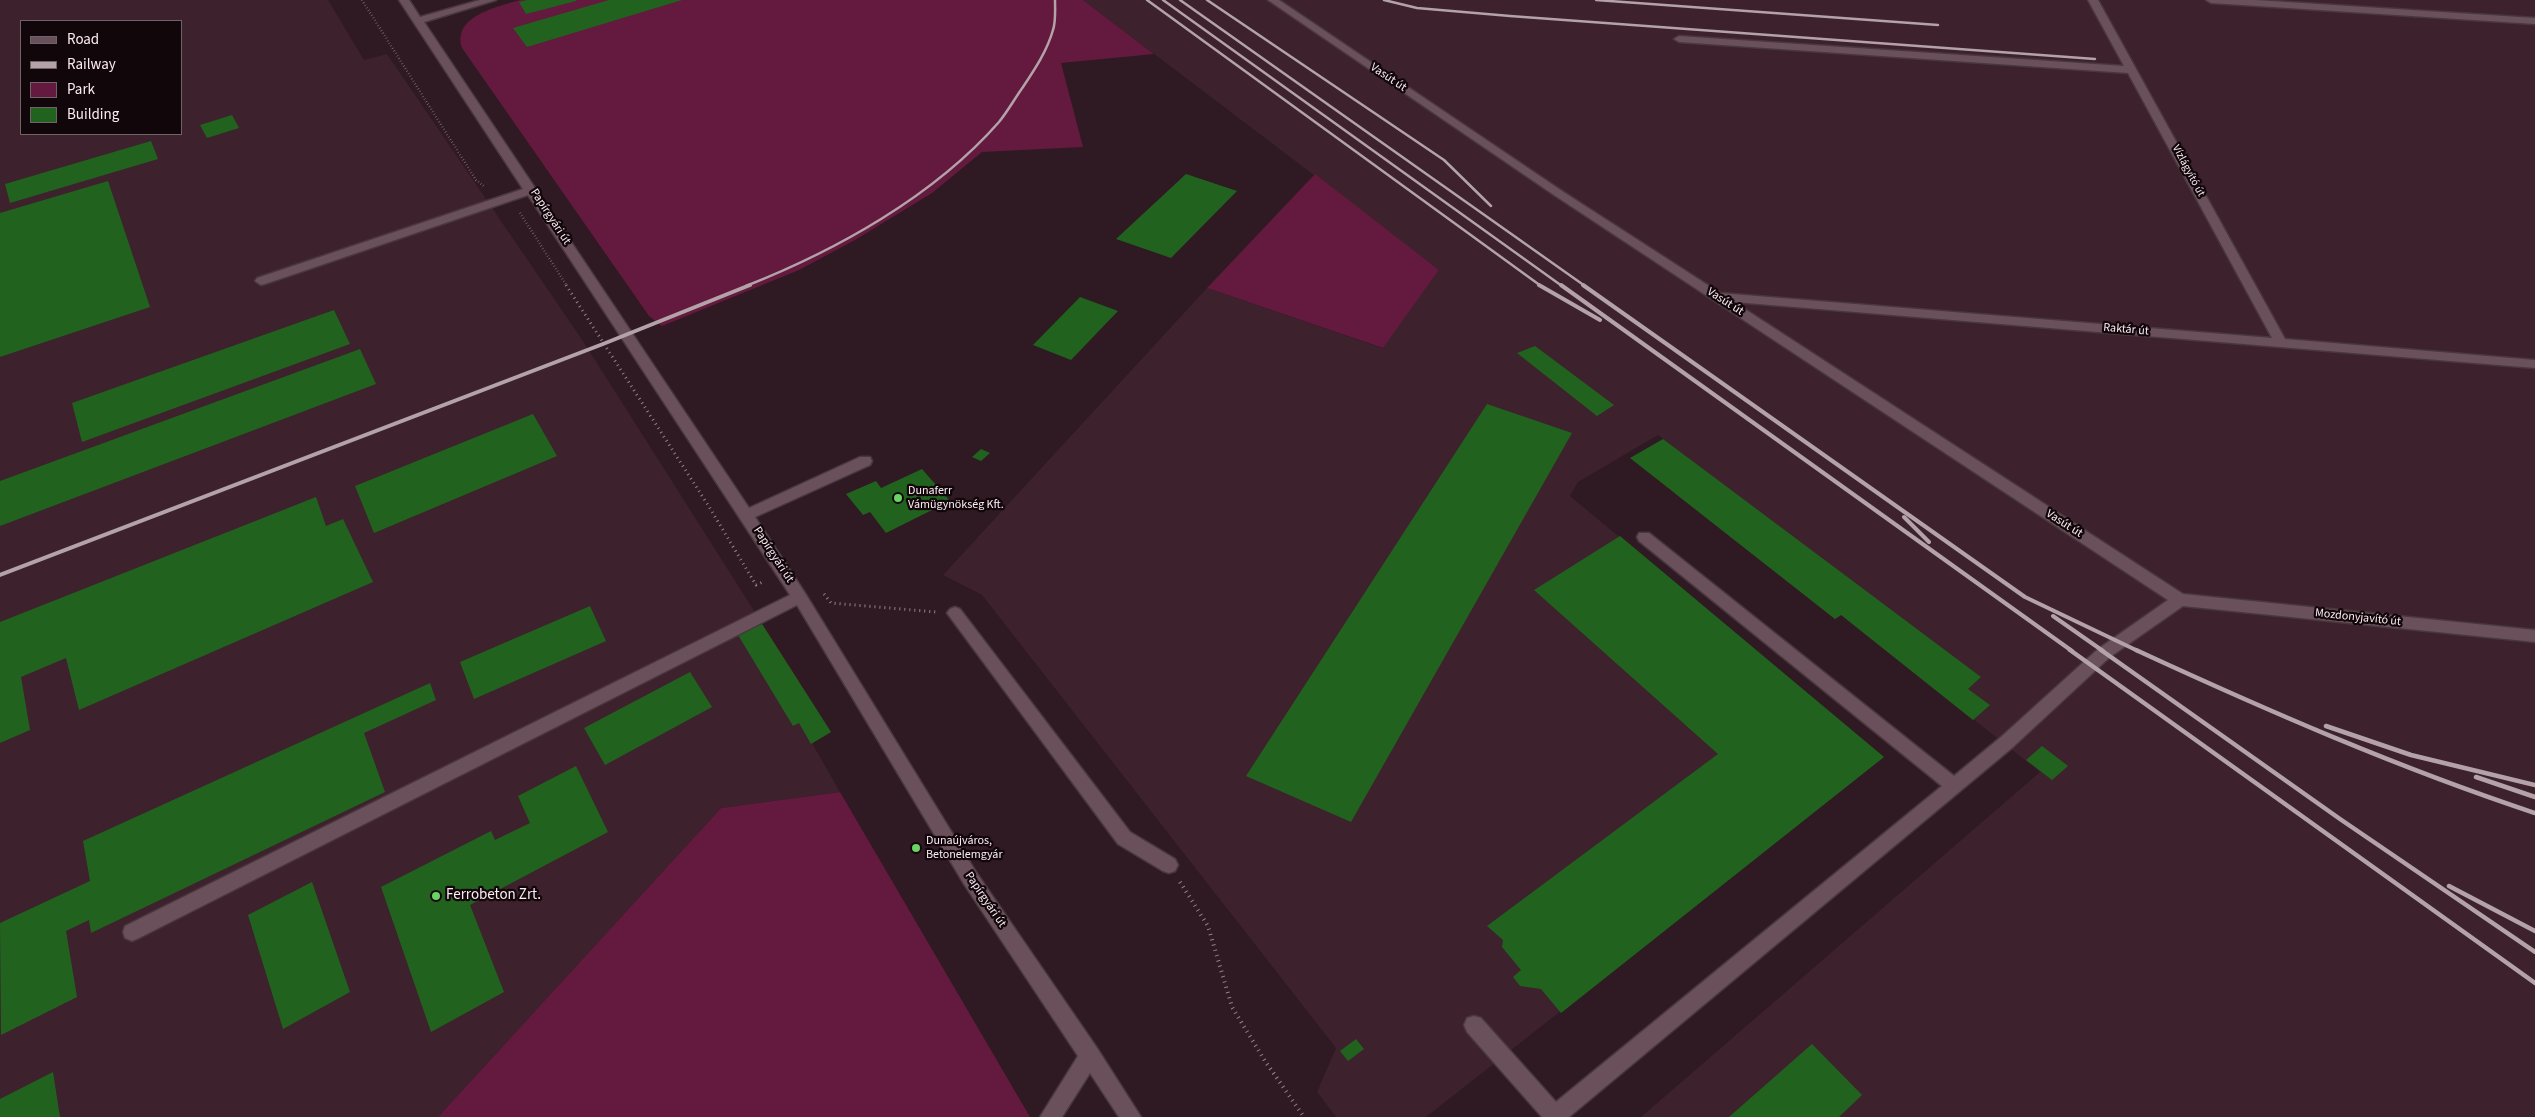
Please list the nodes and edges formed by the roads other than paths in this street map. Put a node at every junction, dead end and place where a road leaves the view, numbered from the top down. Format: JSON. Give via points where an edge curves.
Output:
{"nodes":[{"id":1,"x":404,"y":0,"type":"edge"},
{"id":2,"x":490,"y":0,"type":"edge"},
{"id":3,"x":1273,"y":0,"type":"edge"},
{"id":4,"x":2093,"y":0,"type":"edge"},
{"id":5,"x":2211,"y":0,"type":"edge"},
{"id":6,"x":2535,"y":21,"type":"edge"},
{"id":7,"x":418,"y":22,"type":"junction"},
{"id":8,"x":1679,"y":38,"type":"dead end"},
{"id":9,"x":2133,"y":70,"type":"junction"},
{"id":10,"x":532,"y":190,"type":"junction"},
{"id":11,"x":261,"y":281,"type":"dead end"},
{"id":12,"x":1717,"y":297,"type":"junction"},
{"id":13,"x":2281,"y":343,"type":"junction"},
{"id":14,"x":2535,"y":364,"type":"edge"},
{"id":15,"x":865,"y":461,"type":"dead end"},
{"id":16,"x":746,"y":514,"type":"junction"},
{"id":17,"x":1644,"y":537,"type":"dead end"},
{"id":18,"x":800,"y":596,"type":"junction"},
{"id":19,"x":2180,"y":600,"type":"junction"},
{"id":20,"x":955,"y":613,"type":"road end"},
{"id":21,"x":2535,"y":636,"type":"edge"},
{"id":22,"x":1954,"y":786,"type":"junction"},
{"id":23,"x":1168,"y":865,"type":"road end"},
{"id":24,"x":132,"y":932,"type":"dead end"},
{"id":25,"x":1474,"y":1025,"type":"dead end"},
{"id":26,"x":1090,"y":1055,"type":"junction"},
{"id":27,"x":1554,"y":1116,"type":"edge"},
{"id":28,"x":1050,"y":1117,"type":"edge"},
{"id":29,"x":1131,"y":1117,"type":"edge"}],
"edges":[{"from":1,"to":7,"type":"street","name":"Papírgyári út"},
{"from":2,"to":7,"type":"street"},
{"from":3,"to":12,"type":"street","name":"Vasút út"},
{"from":4,"to":9,"type":"street","name":"Vízlágyító út"},
{"from":5,"to":6,"type":"street"},
{"from":7,"to":10,"type":"street","name":"Papírgyári út"},
{"from":8,"to":9,"type":"street"},
{"from":9,"to":13,"type":"street","name":"Vízlágyító út"},
{"from":10,"to":11,"type":"street"},
{"from":10,"to":16,"type":"street","name":"Papírgyári út"},
{"from":12,"to":13,"type":"street","name":"Raktár út"},
{"from":12,"to":19,"type":"street","name":"Vasút út"},
{"from":13,"to":14,"type":"street","name":"Raktár út"},
{"from":15,"to":16,"type":"street"},
{"from":16,"to":18,"type":"street","name":"Papírgyári út"},
{"from":17,"to":22,"type":"street"},
{"from":18,"to":24,"type":"street"},
{"from":18,"to":26,"type":"street","name":"Papírgyári út","via":[[965,870]]},
{"from":19,"to":21,"type":"street","name":"Mozdonyjavító út"},
{"from":19,"to":22,"type":"street","via":[[2104,653]]},
{"from":20,"to":23,"type":"street","via":[[1124,838]]},
{"from":22,"to":27,"type":"street"},
{"from":25,"to":27,"type":"street"},
{"from":26,"to":28,"type":"street"},
{"from":26,"to":29,"type":"street","name":"Papírgyári út"}]}
